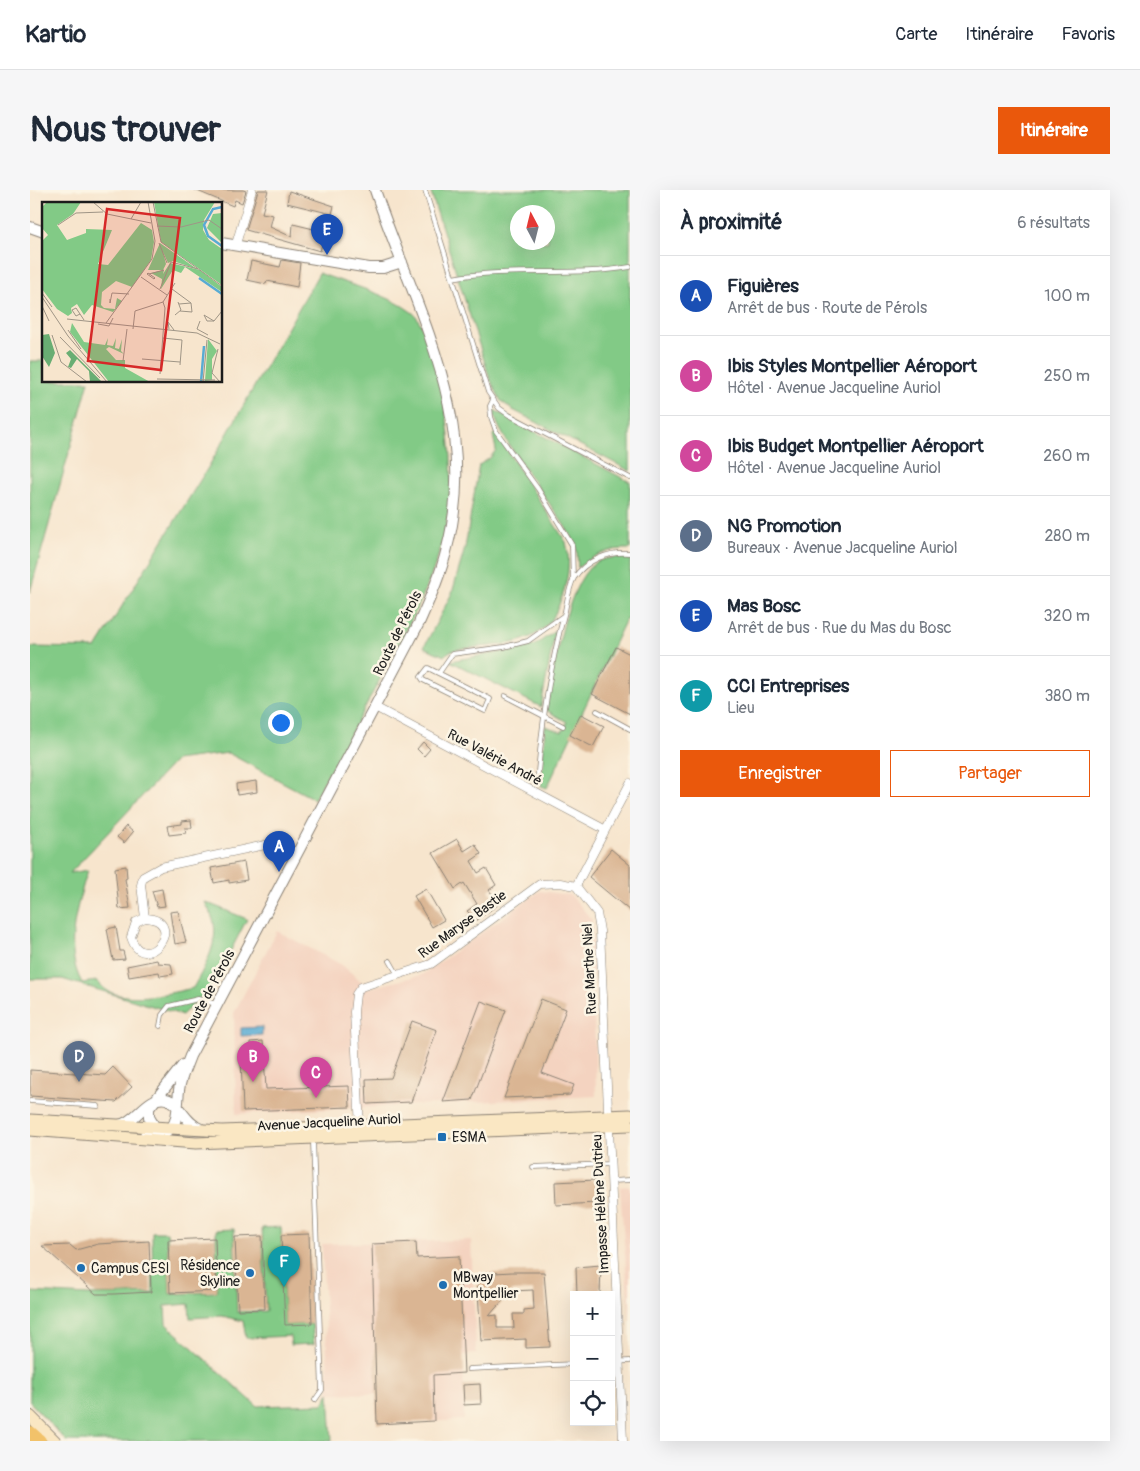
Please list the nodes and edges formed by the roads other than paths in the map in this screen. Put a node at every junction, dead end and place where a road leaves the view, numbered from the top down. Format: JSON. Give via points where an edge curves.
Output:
{"nodes":[{"id":1,"x":252,"y":190,"type":"edge"},
{"id":2,"x":375,"y":190,"type":"edge"},
{"id":3,"x":425,"y":190,"type":"edge"},
{"id":4,"x":30,"y":227,"type":"edge"},
{"id":5,"x":42,"y":231,"type":"edge"},
{"id":6,"x":222,"y":243,"type":"edge"},
{"id":7,"x":236,"y":244,"type":"junction"},
{"id":8,"x":402,"y":262,"type":"junction"},
{"id":9,"x":630,"y":267,"type":"edge"},
{"id":10,"x":452,"y":278,"type":"junction"},
{"id":11,"x":493,"y":400,"type":"junction"},
{"id":12,"x":630,"y":478,"type":"edge"},
{"id":13,"x":630,"y":553,"type":"edge"},
{"id":14,"x":573,"y":579,"type":"junction"},
{"id":15,"x":563,"y":616,"type":"junction"},
{"id":16,"x":440,"y":673,"type":"junction"},
{"id":17,"x":505,"y":696,"type":"dead end"},
{"id":18,"x":375,"y":707,"type":"junction"},
{"id":19,"x":597,"y":711,"type":"dead end"},
{"id":20,"x":542,"y":715,"type":"junction"},
{"id":21,"x":563,"y":726,"type":"dead end"},
{"id":22,"x":630,"y":729,"type":"edge"},
{"id":23,"x":538,"y":783,"type":"dead end"},
{"id":24,"x":630,"y":783,"type":"edge"},
{"id":25,"x":604,"y":829,"type":"junction"},
{"id":26,"x":298,"y":853,"type":"junction"},
{"id":27,"x":576,"y":886,"type":"junction"},
{"id":28,"x":145,"y":918,"type":"junction"},
{"id":29,"x":390,"y":960,"type":"dead end"},
{"id":30,"x":398,"y":976,"type":"junction"},
{"id":31,"x":218,"y":1006,"type":"junction"},
{"id":32,"x":160,"y":1026,"type":"dead end"},
{"id":33,"x":190,"y":1056,"type":"junction"},
{"id":34,"x":30,"y":1101,"type":"edge"},
{"id":35,"x":153,"y":1101,"type":"junction"},
{"id":36,"x":98,"y":1106,"type":"dead end"},
{"id":37,"x":178,"y":1110,"type":"junction"},
{"id":38,"x":630,"y":1115,"type":"edge"},
{"id":39,"x":30,"y":1120,"type":"edge"},
{"id":40,"x":609,"y":1121,"type":"junction"},
{"id":41,"x":630,"y":1125,"type":"edge"},
{"id":42,"x":113,"y":1126,"type":"junction"},
{"id":43,"x":30,"y":1130,"type":"edge"},
{"id":44,"x":206,"y":1130,"type":"junction"},
{"id":45,"x":360,"y":1131,"type":"junction"},
{"id":46,"x":163,"y":1132,"type":"junction"},
{"id":47,"x":74,"y":1133,"type":"junction"},
{"id":48,"x":313,"y":1138,"type":"junction"},
{"id":49,"x":179,"y":1143,"type":"junction"},
{"id":50,"x":612,"y":1164,"type":"junction"},
{"id":51,"x":533,"y":1168,"type":"dead end"},
{"id":52,"x":630,"y":1180,"type":"edge"},
{"id":53,"x":612,"y":1181,"type":"junction"},
{"id":54,"x":615,"y":1336,"type":"edge"},
{"id":55,"x":630,"y":1361,"type":"edge"},
{"id":56,"x":615,"y":1362,"type":"edge"},
{"id":57,"x":570,"y":1364,"type":"edge"},
{"id":58,"x":469,"y":1369,"type":"dead end"},
{"id":59,"x":315,"y":1400,"type":"dead end"},
{"id":60,"x":30,"y":1416,"type":"edge"},
{"id":61,"x":30,"y":1433,"type":"edge"},
{"id":62,"x":39,"y":1441,"type":"edge"},
{"id":63,"x":55,"y":1441,"type":"edge"},
{"id":64,"x":623,"y":1441,"type":"edge"}],
"edges":[{"from":1,"to":7,"type":"street"},
{"from":2,"to":8,"type":"street","name":"Route de Pérols"},
{"from":3,"to":10,"type":"lane"},
{"from":4,"to":5,"type":"street"},
{"from":6,"to":7,"type":"street"},
{"from":7,"to":8,"type":"street","via":[[369,268],[383,268]]},
{"from":8,"to":18,"type":"street","name":"Route de Pérols","via":[[438,356],[455,436],[456,478],[448,547],[434,590]]},
{"from":9,"to":10,"type":"lane","via":[[586,273],[480,273]]},
{"from":10,"to":11,"type":"lane"},
{"from":11,"to":12,"type":"lane","via":[[510,415]]},
{"from":11,"to":14,"type":"lane","via":[[491,417],[496,431],[538,489],[572,545]]},
{"from":13,"to":14,"type":"lane","via":[[600,556]]},
{"from":14,"to":15,"type":"lane"},
{"from":15,"to":16,"type":"lane","via":[[528,641],[452,654]]},
{"from":15,"to":20,"type":"lane"},
{"from":16,"to":16,"type":"lane","via":[[490,699],[485,711],[421,677],[428,668]]},
{"from":17,"to":20,"type":"lane"},
{"from":18,"to":25,"type":"street","name":"Rue Valérie André"},
{"from":18,"to":26,"type":"street","name":"Route de Pérols"},
{"from":19,"to":22,"type":"lane"},
{"from":20,"to":21,"type":"lane"},
{"from":20,"to":23,"type":"lane"},
{"from":24,"to":25,"type":"street"},
{"from":25,"to":27,"type":"street"},
{"from":26,"to":28,"type":"street","via":[[276,844],[161,867],[143,877]]},
{"from":26,"to":31,"type":"street","name":"Route de Pérols"},
{"from":27,"to":30,"type":"street","name":"Rue Maryse Bastie","via":[[540,884],[431,964]]},
{"from":27,"to":40,"type":"street","name":"Rue Marthe Niel","via":[[595,909],[599,920]]},
{"from":28,"to":28,"type":"street","via":[[136,922],[131,937],[135,947],[145,952],[161,946],[164,941],[164,929],[156,920]]},
{"from":29,"to":30,"type":"lane"},
{"from":30,"to":45,"type":"street","name":"Rue Maryse Bastie","via":[[366,984],[356,994],[354,1012]]},
{"from":31,"to":32,"type":"lane","via":[[198,999],[169,1006]]},
{"from":31,"to":33,"type":"street","name":"Route de Pérols"},
{"from":33,"to":35,"type":"street","name":"Route de Pérols"},
{"from":33,"to":37,"type":"street","name":"Route de Pérols","via":[[179,1089]]},
{"from":34,"to":36,"type":"lane"},
{"from":35,"to":37,"type":"street","via":[[169,1099]]},
{"from":35,"to":42,"type":"street","name":"Route de Pérols","via":[[127,1123]]},
{"from":35,"to":46,"type":"street","via":[[149,1117]]},
{"from":37,"to":44,"type":"street","via":[[190,1124]]},
{"from":37,"to":46,"type":"street","via":[[177,1121]]},
{"from":38,"to":40,"type":"main road","name":"Avenue Jacqueline Auriol"},
{"from":39,"to":42,"type":"main road","name":"Avenue Jacqueline Auriol"},
{"from":40,"to":41,"type":"main road","name":"Avenue Jacqueline Auriol"},
{"from":40,"to":45,"type":"main road","name":"Avenue Jacqueline Auriol"},
{"from":40,"to":50,"type":"street","name":"Impasse Hélène Dutrieu"},
{"from":42,"to":46,"type":"main road","name":"Avenue Jacqueline Auriol"},
{"from":43,"to":47,"type":"main road","name":"Avenue Jacqueline Auriol"},
{"from":44,"to":45,"type":"main road","name":"Avenue Jacqueline Auriol"},
{"from":44,"to":46,"type":"main road","name":"Avenue Jacqueline Auriol"},
{"from":45,"to":48,"type":"main road","name":"Avenue Jacqueline Auriol"},
{"from":46,"to":47,"type":"street"},
{"from":46,"to":49,"type":"street"},
{"from":47,"to":49,"type":"main road","name":"Avenue Jacqueline Auriol"},
{"from":48,"to":49,"type":"main road","name":"Avenue Jacqueline Auriol"},
{"from":48,"to":59,"type":"lane","via":[[322,1390]]},
{"from":50,"to":51,"type":"lane"},
{"from":50,"to":53,"type":"street","name":"Impasse Hélène Dutrieu"},
{"from":52,"to":53,"type":"lane"},
{"from":53,"to":54,"type":"street","name":"Impasse Hélène Dutrieu"},
{"from":55,"to":56,"type":"lane"},
{"from":56,"to":64,"type":"street","name":"Impasse Hélène Dutrieu"},
{"from":57,"to":58,"type":"lane"},
{"from":60,"to":63,"type":"main road"},
{"from":61,"to":62,"type":"highway"}]}
